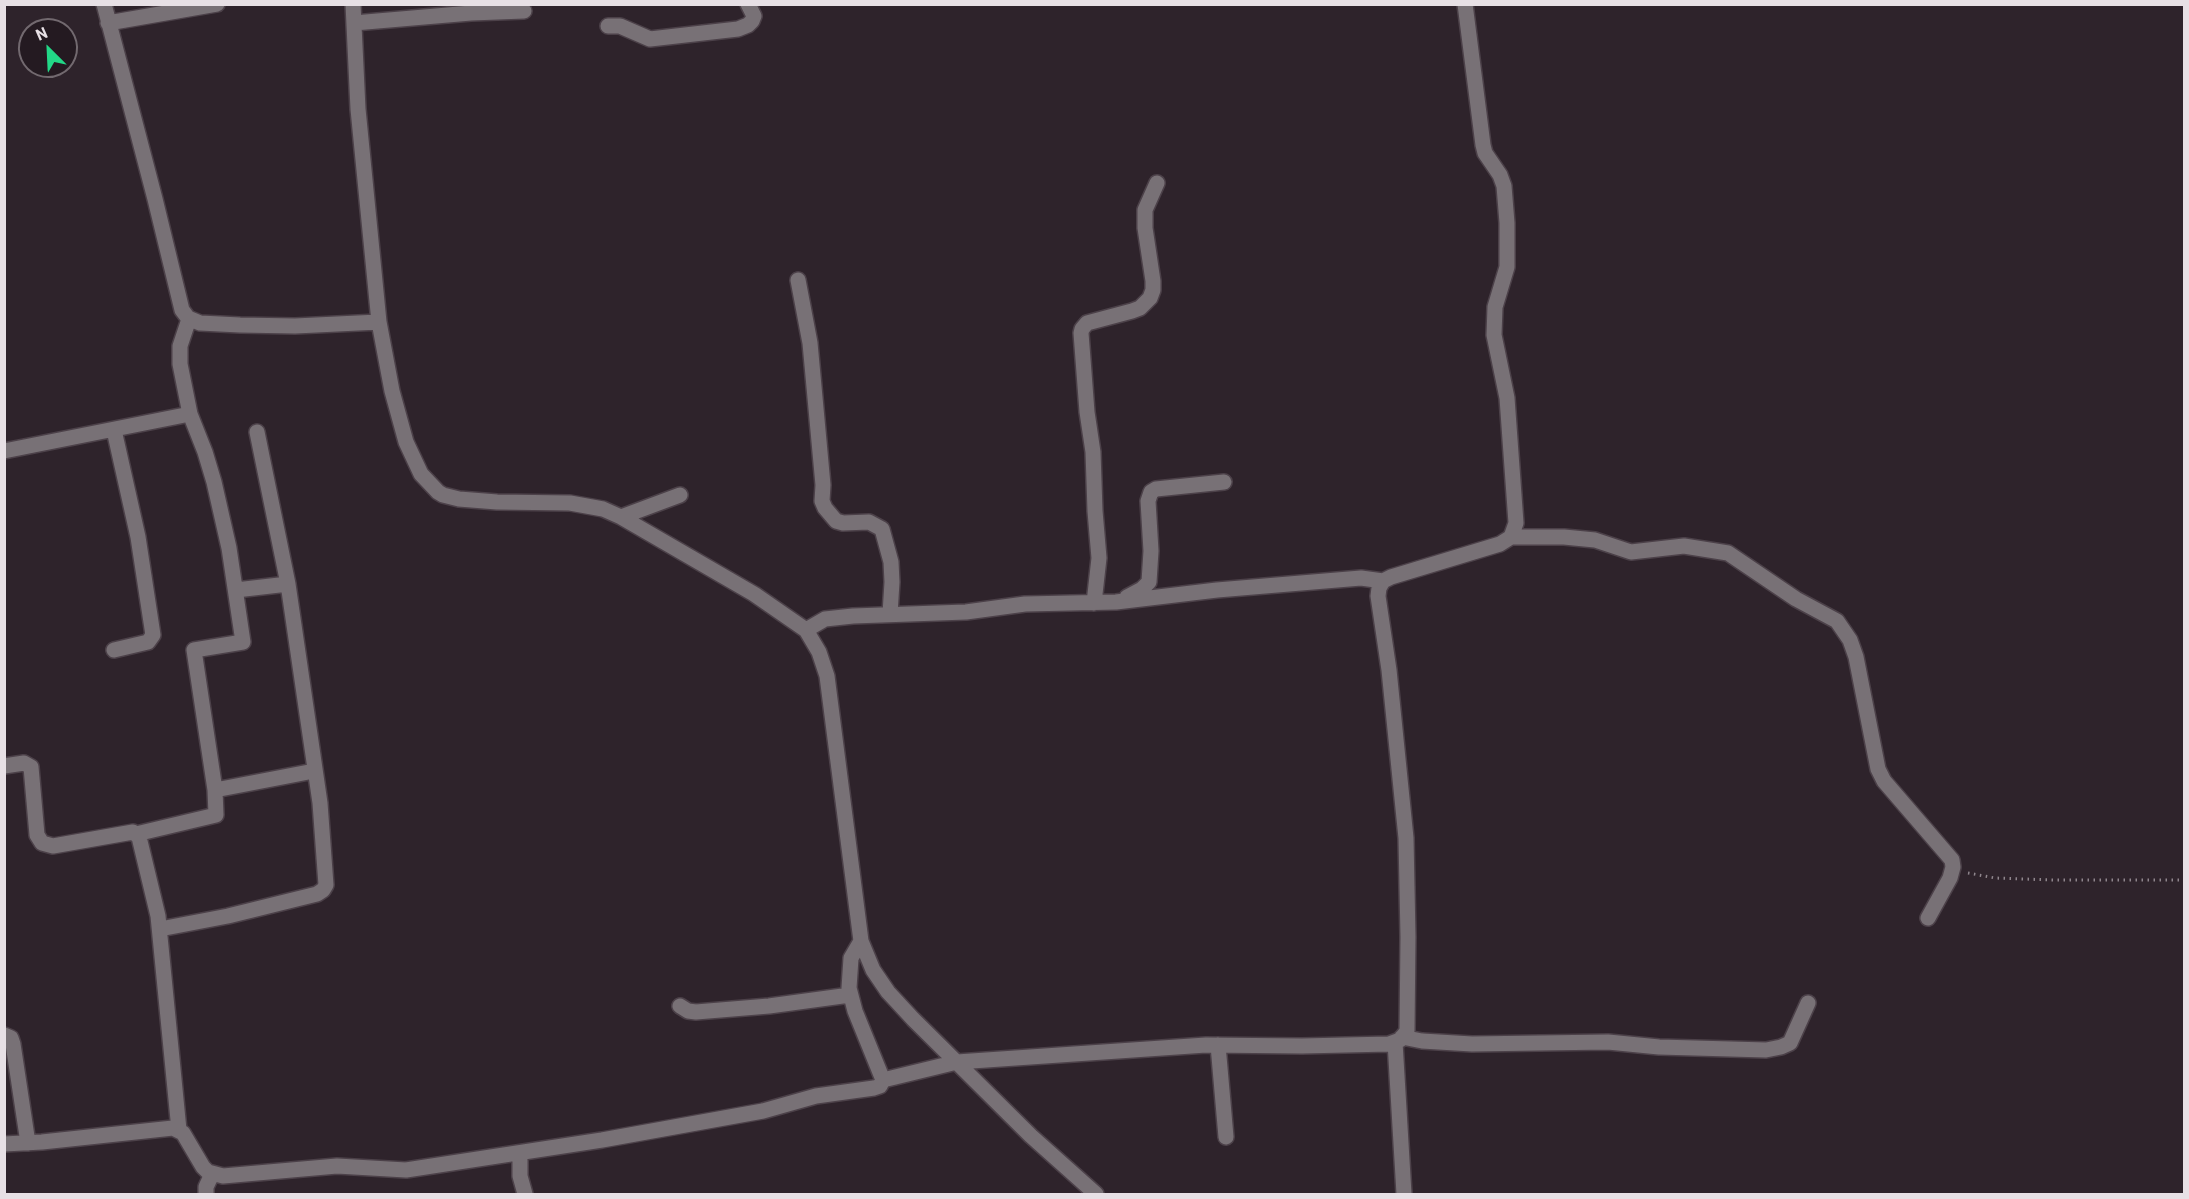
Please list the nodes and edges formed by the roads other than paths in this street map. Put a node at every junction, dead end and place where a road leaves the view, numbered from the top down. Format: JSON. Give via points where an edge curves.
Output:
{"nodes":[{"id":1,"x":104,"y":4,"type":"edge"},
{"id":2,"x":217,"y":4,"type":"edge"},
{"id":3,"x":353,"y":4,"type":"edge"},
{"id":4,"x":748,"y":4,"type":"edge"},
{"id":5,"x":1465,"y":4,"type":"edge"},
{"id":6,"x":524,"y":11,"type":"dead end"},
{"id":7,"x":108,"y":23,"type":"junction"},
{"id":8,"x":354,"y":23,"type":"junction"},
{"id":9,"x":608,"y":26,"type":"dead end"},
{"id":10,"x":1157,"y":183,"type":"dead end"},
{"id":11,"x":798,"y":280,"type":"dead end"},
{"id":12,"x":189,"y":319,"type":"junction"},
{"id":13,"x":379,"y":322,"type":"junction"},
{"id":14,"x":190,"y":414,"type":"junction"},
{"id":15,"x":114,"y":430,"type":"junction"},
{"id":16,"x":257,"y":432,"type":"dead end"},
{"id":17,"x":4,"y":451,"type":"edge"},
{"id":18,"x":1224,"y":482,"type":"dead end"},
{"id":19,"x":680,"y":495,"type":"dead end"},
{"id":20,"x":621,"y":517,"type":"junction"},
{"id":21,"x":1511,"y":537,"type":"junction"},
{"id":22,"x":1383,"y":581,"type":"junction"},
{"id":23,"x":288,"y":584,"type":"junction"},
{"id":24,"x":236,"y":590,"type":"junction"},
{"id":25,"x":1116,"y":602,"type":"junction"},
{"id":26,"x":1094,"y":603,"type":"junction"},
{"id":27,"x":890,"y":614,"type":"junction"},
{"id":28,"x":806,"y":630,"type":"junction"},
{"id":29,"x":114,"y":650,"type":"dead end"},
{"id":30,"x":4,"y":766,"type":"edge"},
{"id":31,"x":314,"y":771,"type":"junction"},
{"id":32,"x":214,"y":790,"type":"junction"},
{"id":33,"x":136,"y":834,"type":"junction"},
{"id":34,"x":1928,"y":918,"type":"dead end"},
{"id":35,"x":160,"y":929,"type":"junction"},
{"id":36,"x":861,"y":941,"type":"junction"},
{"id":37,"x":850,"y":995,"type":"junction"},
{"id":38,"x":1808,"y":1003,"type":"dead end"},
{"id":39,"x":680,"y":1006,"type":"dead end"},
{"id":40,"x":4,"y":1035,"type":"edge"},
{"id":41,"x":1398,"y":1039,"type":"junction"},
{"id":42,"x":1218,"y":1045,"type":"junction"},
{"id":43,"x":957,"y":1062,"type":"junction"},
{"id":44,"x":883,"y":1080,"type":"junction"},
{"id":45,"x":179,"y":1130,"type":"junction"},
{"id":46,"x":1226,"y":1137,"type":"dead end"},
{"id":47,"x":28,"y":1143,"type":"junction"},
{"id":48,"x":4,"y":1144,"type":"edge"},
{"id":49,"x":520,"y":1154,"type":"junction"},
{"id":50,"x":212,"y":1174,"type":"junction"},
{"id":51,"x":206,"y":1194,"type":"edge"},
{"id":52,"x":525,"y":1194,"type":"edge"},
{"id":53,"x":1096,"y":1194,"type":"edge"},
{"id":54,"x":1404,"y":1194,"type":"edge"}],
"edges":[{"from":1,"to":7,"type":"street"},
{"from":2,"to":7,"type":"street"},
{"from":3,"to":8,"type":"street"},
{"from":4,"to":9,"type":"street","via":[[752,21],[738,29],[650,39],[621,26]]},
{"from":5,"to":21,"type":"street","via":[[1483,145],[1502,180],[1506,214],[1507,267],[1494,317],[1494,335],[1508,409],[1516,523]]},
{"from":6,"to":8,"type":"street"},
{"from":7,"to":12,"type":"street","via":[[182,310]]},
{"from":8,"to":13,"type":"street","via":[[358,109]]},
{"from":10,"to":26,"type":"street","via":[[1144,219],[1153,281],[1150,298],[1140,308],[1087,323],[1081,333],[1094,452],[1099,558]]},
{"from":11,"to":27,"type":"street","via":[[810,343],[822,501],[836,521],[869,522],[882,529],[891,562]]},
{"from":12,"to":13,"type":"street","via":[[200,323],[295,326]]},
{"from":12,"to":14,"type":"street","via":[[179,355]]},
{"from":13,"to":20,"type":"street","via":[[406,442],[421,474],[434,488],[459,499],[577,504]]},
{"from":14,"to":15,"type":"street"},
{"from":14,"to":24,"type":"street","via":[[214,482]]},
{"from":15,"to":17,"type":"street"},
{"from":15,"to":29,"type":"street","via":[[138,537],[153,635],[148,642]]},
{"from":16,"to":23,"type":"street"},
{"from":18,"to":25,"type":"street","via":[[1151,492],[1149,582],[1142,590]]},
{"from":19,"to":20,"type":"street"},
{"from":20,"to":28,"type":"street","via":[[754,594]]},
{"from":21,"to":22,"type":"street","via":[[1490,548]]},
{"from":21,"to":34,"type":"street","via":[[1595,540],[1628,552],[1684,546],[1728,554],[1837,621],[1856,657],[1878,770],[1949,854],[1953,867]]},
{"from":22,"to":25,"type":"street","via":[[1361,578]]},
{"from":22,"to":41,"type":"street","via":[[1378,596],[1406,838],[1407,1031]]},
{"from":23,"to":24,"type":"street"},
{"from":23,"to":31,"type":"street"},
{"from":24,"to":32,"type":"street","via":[[243,642],[194,650]]},
{"from":25,"to":26,"type":"street"},
{"from":26,"to":27,"type":"street"},
{"from":27,"to":28,"type":"street","via":[[825,620]]},
{"from":28,"to":36,"type":"street","via":[[827,676]]},
{"from":30,"to":33,"type":"street","via":[[31,766],[42,843],[53,846]]},
{"from":31,"to":32,"type":"street"},
{"from":31,"to":35,"type":"street","via":[[323,841],[323,890],[228,916]]},
{"from":32,"to":33,"type":"street","via":[[216,815]]},
{"from":33,"to":35,"type":"street"},
{"from":35,"to":45,"type":"street"},
{"from":36,"to":37,"type":"street","via":[[851,958]]},
{"from":36,"to":43,"type":"street","via":[[888,992]]},
{"from":37,"to":39,"type":"street","via":[[696,1012]]},
{"from":37,"to":44,"type":"street"},
{"from":38,"to":41,"type":"street","via":[[1790,1042],[1766,1050],[1608,1042],[1472,1044]]},
{"from":40,"to":47,"type":"street","via":[[13,1044]]},
{"from":41,"to":42,"type":"street","via":[[1389,1044]]},
{"from":41,"to":54,"type":"street"},
{"from":42,"to":43,"type":"street"},
{"from":42,"to":46,"type":"street"},
{"from":43,"to":44,"type":"street"},
{"from":43,"to":53,"type":"street"},
{"from":44,"to":49,"type":"street","via":[[874,1088],[816,1096],[763,1111]]},
{"from":45,"to":47,"type":"street","via":[[164,1128]]},
{"from":45,"to":50,"type":"street"},
{"from":47,"to":48,"type":"street"},
{"from":49,"to":50,"type":"street","via":[[406,1170],[337,1166]]},
{"from":49,"to":52,"type":"street"},
{"from":50,"to":51,"type":"street"}]}
